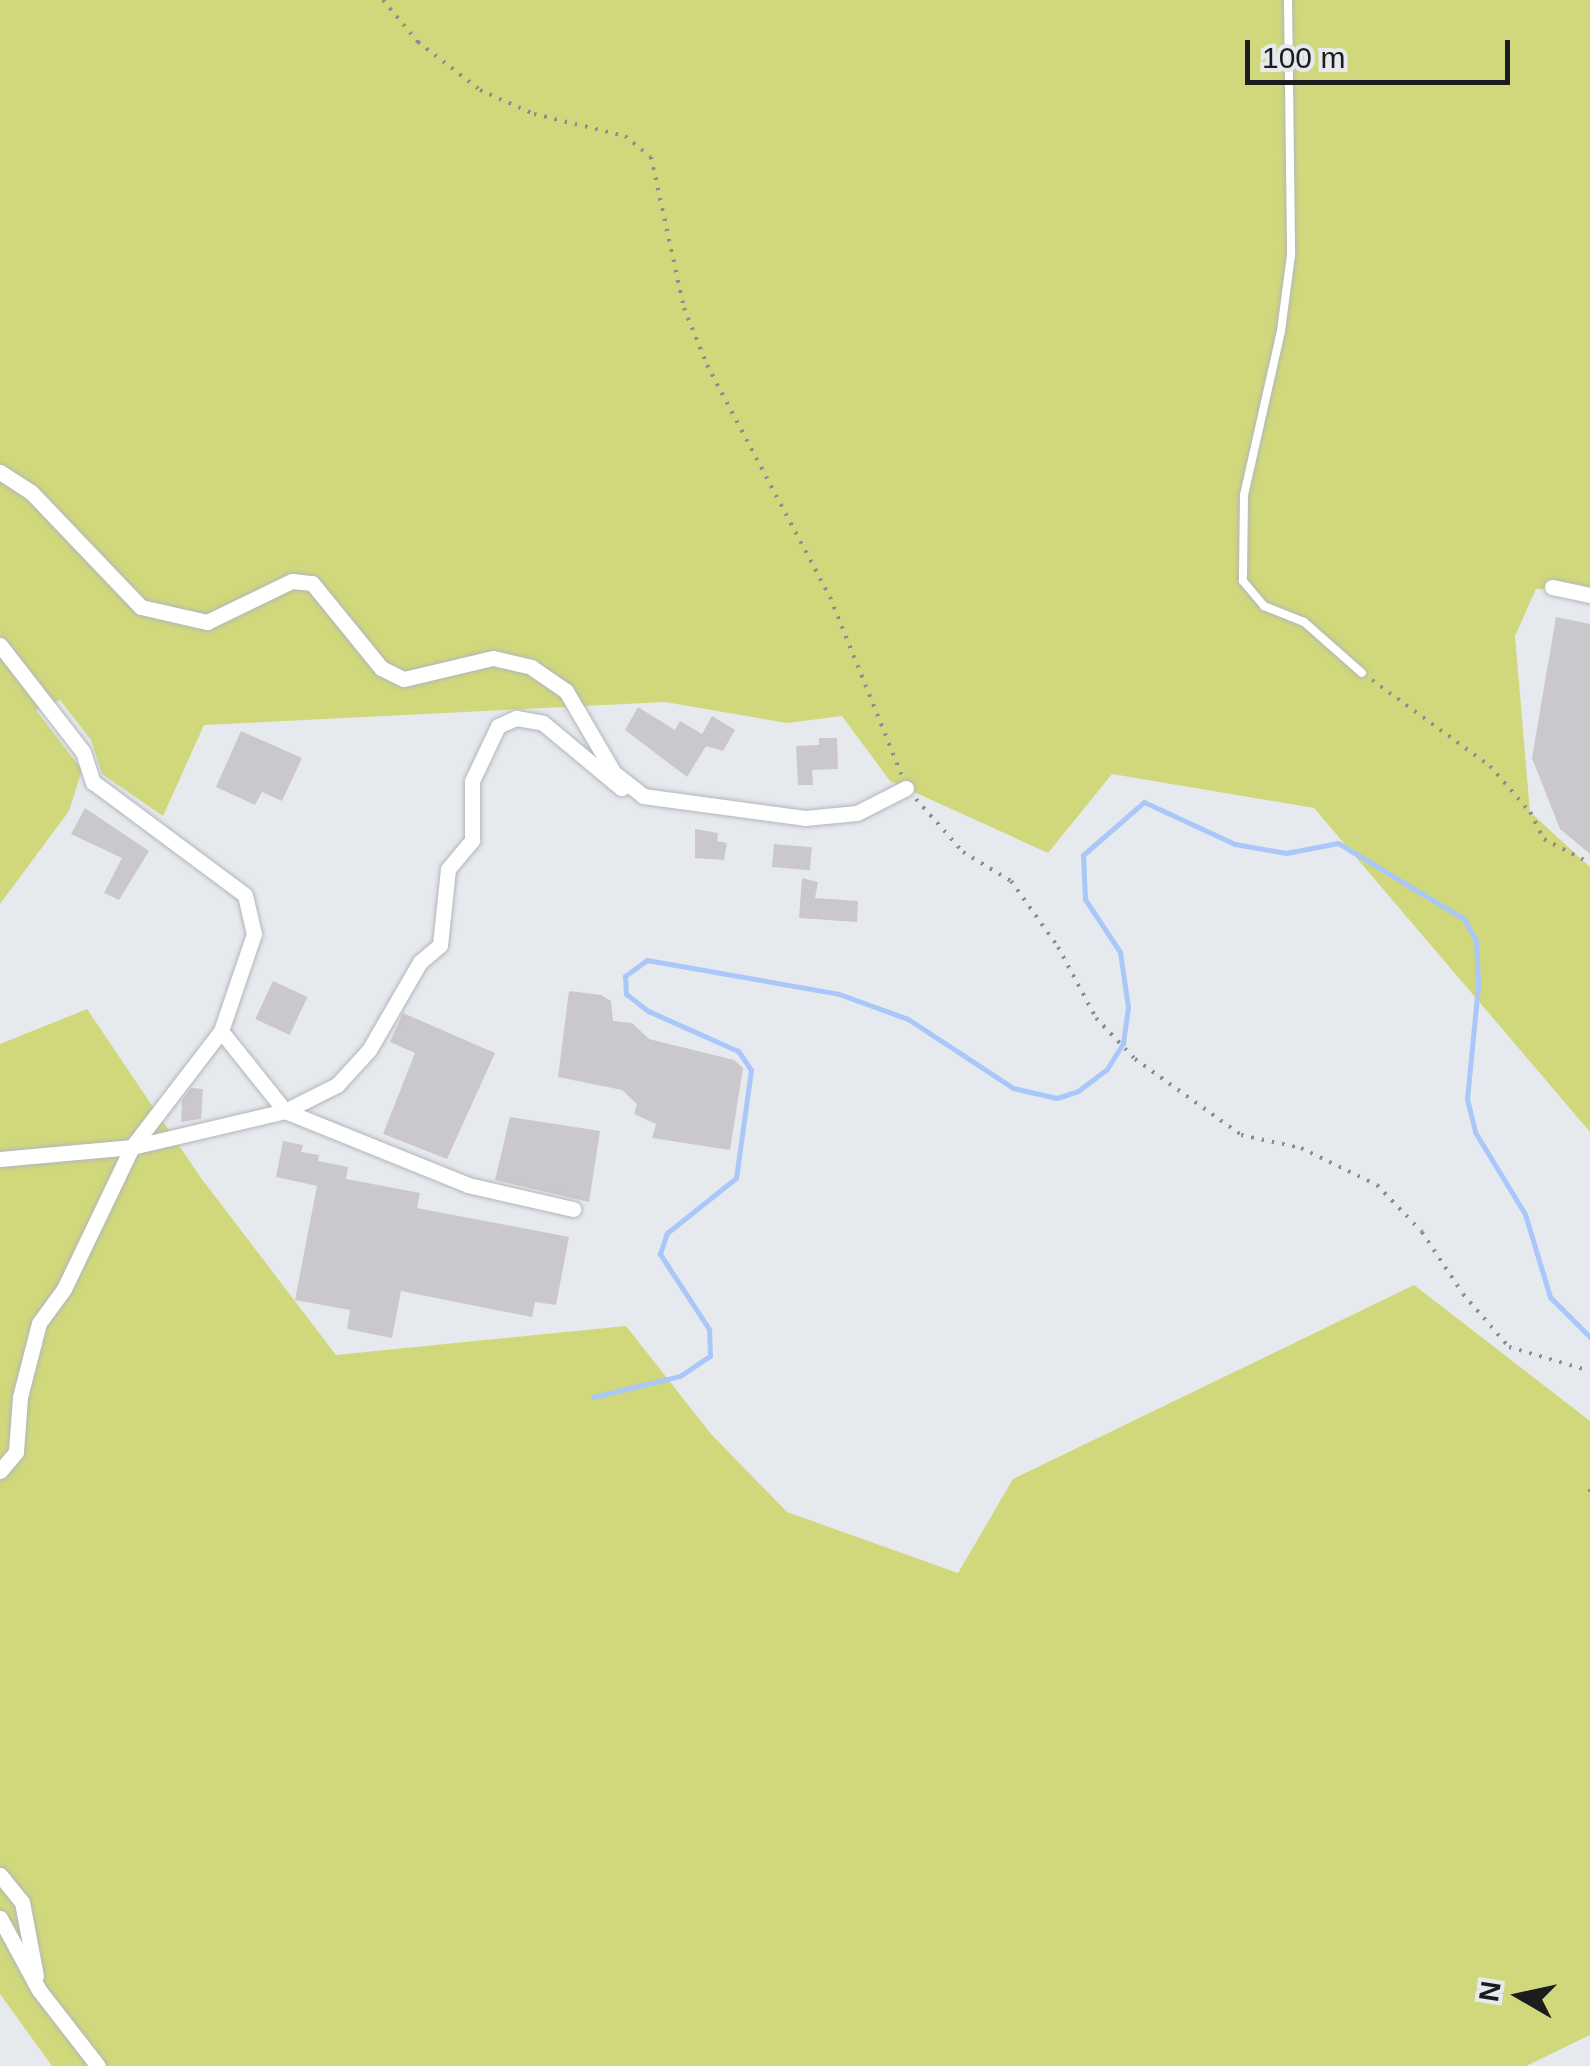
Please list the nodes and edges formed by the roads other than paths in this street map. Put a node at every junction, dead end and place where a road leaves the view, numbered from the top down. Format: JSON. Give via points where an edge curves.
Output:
{"nodes":[{"id":1,"x":1288,"y":0,"type":"edge"},
{"id":2,"x":0,"y":472,"type":"edge"},
{"id":3,"x":1552,"y":586,"type":"dead end"},
{"id":4,"x":1590,"y":595,"type":"edge"},
{"id":5,"x":0,"y":645,"type":"edge"},
{"id":6,"x":1362,"y":674,"type":"road end"},
{"id":7,"x":906,"y":788,"type":"road end"},
{"id":8,"x":643,"y":796,"type":"junction"},
{"id":9,"x":220,"y":1031,"type":"junction"},
{"id":10,"x":285,"y":1111,"type":"junction"},
{"id":11,"x":132,"y":1147,"type":"junction"},
{"id":12,"x":0,"y":1159,"type":"edge"},
{"id":13,"x":573,"y":1209,"type":"dead end"},
{"id":14,"x":0,"y":1471,"type":"edge"},
{"id":15,"x":0,"y":1875,"type":"edge"},
{"id":16,"x":0,"y":1918,"type":"edge"},
{"id":17,"x":39,"y":1990,"type":"junction"},
{"id":18,"x":98,"y":2066,"type":"edge"}],
"edges":[{"from":1,"to":6,"type":"lane","via":[[1292,254],[1282,331],[1244,494],[1244,580],[1264,606],[1304,622]]},
{"from":2,"to":8,"type":"street","via":[[31,492],[141,607],[206,622],[292,581],[312,584],[381,668],[404,679],[493,658],[531,667],[566,691],[614,773]]},
{"from":3,"to":4,"type":"street"},
{"from":5,"to":9,"type":"street","via":[[83,752],[93,782],[245,895],[254,934]]},
{"from":7,"to":8,"type":"street","via":[[857,812],[805,818]]},
{"from":8,"to":10,"type":"street","via":[[596,772],[543,723],[516,718],[498,726],[472,781],[472,840],[448,869],[440,944],[420,962],[369,1050],[337,1084]]},
{"from":9,"to":10,"type":"street"},
{"from":9,"to":11,"type":"street"},
{"from":10,"to":11,"type":"street"},
{"from":10,"to":13,"type":"street","via":[[468,1185]]},
{"from":11,"to":12,"type":"street"},
{"from":11,"to":14,"type":"street","via":[[64,1289],[39,1323],[20,1397],[16,1452]]},
{"from":15,"to":17,"type":"street","via":[[22,1902]]},
{"from":16,"to":17,"type":"street"},
{"from":17,"to":18,"type":"street"}]}
